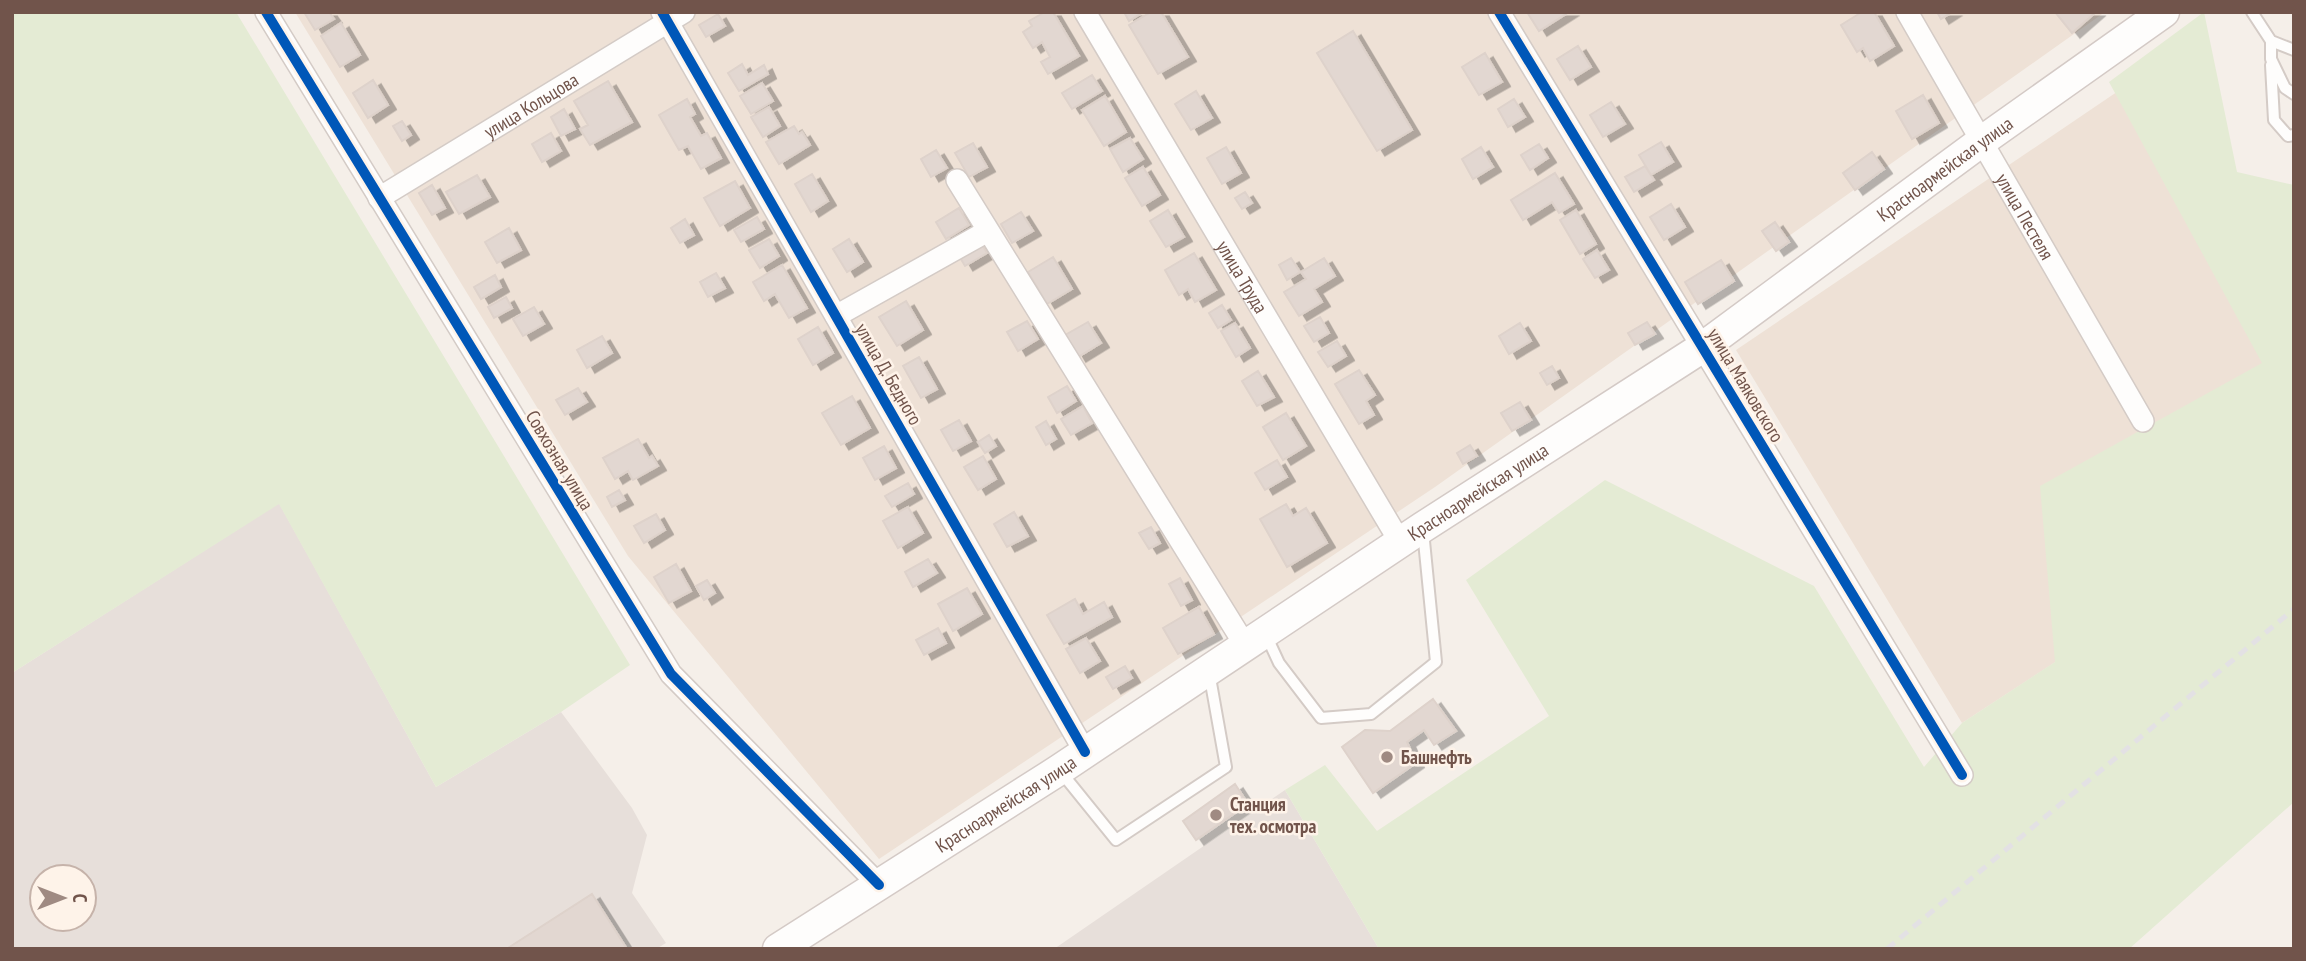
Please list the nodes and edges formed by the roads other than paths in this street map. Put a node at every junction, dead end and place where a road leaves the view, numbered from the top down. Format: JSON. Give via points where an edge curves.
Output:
{"nodes":[{"id":1,"x":265,"y":12,"type":"edge"},
{"id":2,"x":1085,"y":12,"type":"edge"},
{"id":3,"x":1499,"y":12,"type":"edge"},
{"id":4,"x":1906,"y":12,"type":"edge"},
{"id":5,"x":2164,"y":12,"type":"edge"},
{"id":6,"x":2252,"y":12,"type":"edge"},
{"id":7,"x":671,"y":16,"type":"edge"},
{"id":8,"x":2271,"y":41,"type":"junction"},
{"id":9,"x":2294,"y":51,"type":"edge"},
{"id":10,"x":2271,"y":59,"type":"junction"},
{"id":11,"x":2294,"y":94,"type":"edge"},
{"id":12,"x":2294,"y":135,"type":"edge"},
{"id":13,"x":1982,"y":141,"type":"junction"},
{"id":14,"x":957,"y":180,"type":"dead end"},
{"id":15,"x":379,"y":198,"type":"junction"},
{"id":16,"x":986,"y":232,"type":"junction"},
{"id":17,"x":836,"y":316,"type":"junction"},
{"id":18,"x":1703,"y":348,"type":"junction"},
{"id":19,"x":2143,"y":421,"type":"dead end"},
{"id":20,"x":1411,"y":534,"type":"junction"},
{"id":21,"x":1255,"y":639,"type":"junction"},
{"id":22,"x":1209,"y":670,"type":"junction"},
{"id":23,"x":1084,"y":752,"type":"junction"},
{"id":24,"x":1059,"y":770,"type":"junction"},
{"id":25,"x":1962,"y":775,"type":"dead end"},
{"id":26,"x":878,"y":885,"type":"junction"},
{"id":27,"x":778,"y":949,"type":"edge"}],
"edges":[{"from":1,"to":15,"type":"street","name":"Совхозная улица"},
{"from":2,"to":20,"type":"street","name":"улица Труда"},
{"from":3,"to":18,"type":"street","name":"улица Маяковского"},
{"from":4,"to":13,"type":"street","name":"улица Пестеля"},
{"from":5,"to":13,"type":"main road","name":"Красноармейская улица"},
{"from":6,"to":8,"type":"lane"},
{"from":7,"to":15,"type":"street","name":"улица Кольцова"},
{"from":7,"to":17,"type":"street","name":"улица Д. Бедного"},
{"from":8,"to":9,"type":"lane"},
{"from":8,"to":10,"type":"lane"},
{"from":10,"to":11,"type":"lane","via":[[2285,88]]},
{"from":10,"to":12,"type":"lane","via":[[2274,120],[2288,136]]},
{"from":13,"to":18,"type":"main road","name":"Красноармейская улица"},
{"from":13,"to":19,"type":"street","name":"улица Пестеля"},
{"from":14,"to":16,"type":"street"},
{"from":15,"to":26,"type":"street","name":"Совхозная улица","via":[[671,674]]},
{"from":16,"to":17,"type":"street"},
{"from":16,"to":21,"type":"street"},
{"from":17,"to":23,"type":"street","name":"улица Д. Бедного"},
{"from":18,"to":20,"type":"main road","name":"Красноармейская улица"},
{"from":18,"to":25,"type":"street","name":"улица Маяковского"},
{"from":20,"to":21,"type":"main road","name":"Красноармейская улица"},
{"from":20,"to":21,"type":"lane","via":[[1436,662],[1371,714],[1321,719]]},
{"from":21,"to":22,"type":"main road","name":"Красноармейская улица"},
{"from":22,"to":23,"type":"main road","name":"Красноармейская улица"},
{"from":22,"to":24,"type":"lane","via":[[1226,767],[1205,781],[1116,840]]},
{"from":23,"to":24,"type":"main road","name":"Красноармейская улица"},
{"from":24,"to":26,"type":"main road","name":"Красноармейская улица"},
{"from":26,"to":27,"type":"main road","name":"Красноармейская улица"}]}
